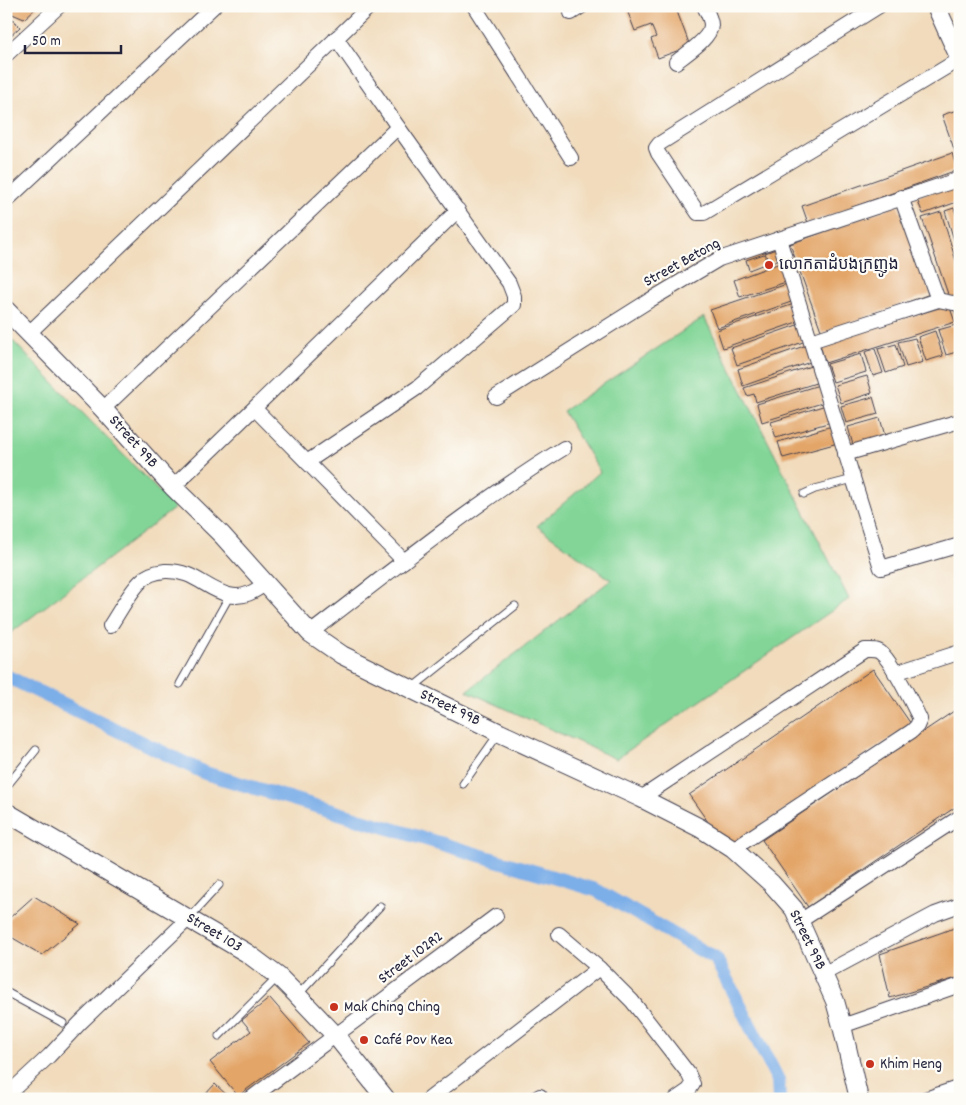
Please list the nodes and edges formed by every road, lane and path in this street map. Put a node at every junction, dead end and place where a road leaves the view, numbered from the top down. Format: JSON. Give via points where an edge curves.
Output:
{"nodes":[{"id":1,"x":59,"y":6,"type":"edge"},
{"id":2,"x":214,"y":6,"type":"edge"},
{"id":3,"x":370,"y":6,"type":"edge"},
{"id":4,"x":474,"y":6,"type":"edge"},
{"id":5,"x":704,"y":6,"type":"edge"},
{"id":6,"x":879,"y":6,"type":"edge"},
{"id":7,"x":936,"y":6,"type":"edge"},
{"id":8,"x":336,"y":38,"type":"junction"},
{"id":9,"x":6,"y":54,"type":"edge"},
{"id":10,"x":960,"y":59,"type":"edge"},
{"id":11,"x":676,"y":62,"type":"dead end"},
{"id":12,"x":398,"y":127,"type":"junction"},
{"id":13,"x":571,"y":158,"type":"dead end"},
{"id":14,"x":960,"y":179,"type":"edge"},
{"id":15,"x":901,"y":197,"type":"junction"},
{"id":16,"x":6,"y":201,"type":"edge"},
{"id":17,"x":458,"y":210,"type":"junction"},
{"id":18,"x":779,"y":239,"type":"junction"},
{"id":19,"x":938,"y":300,"type":"junction"},
{"id":20,"x":960,"y":302,"type":"edge"},
{"id":21,"x":6,"y":310,"type":"edge"},
{"id":22,"x":29,"y":333,"type":"junction"},
{"id":23,"x":811,"y":341,"type":"junction"},
{"id":24,"x":496,"y":397,"type":"dead end"},
{"id":25,"x":103,"y":409,"type":"junction"},
{"id":26,"x":255,"y":409,"type":"junction"},
{"id":27,"x":960,"y":421,"type":"edge"},
{"id":28,"x":564,"y":448,"type":"dead end"},
{"id":29,"x":845,"y":454,"type":"junction"},
{"id":30,"x":307,"y":462,"type":"junction"},
{"id":31,"x":853,"y":479,"type":"junction"},
{"id":32,"x":173,"y":487,"type":"junction"},
{"id":33,"x":804,"y":494,"type":"dead end"},
{"id":34,"x":960,"y":545,"type":"edge"},
{"id":35,"x":404,"y":561,"type":"junction"},
{"id":36,"x":265,"y":584,"type":"junction"},
{"id":37,"x":230,"y":595,"type":"junction"},
{"id":38,"x":515,"y":606,"type":"dead end"},
{"id":39,"x":110,"y":626,"type":"dead end"},
{"id":40,"x":310,"y":633,"type":"junction"},
{"id":41,"x":960,"y":652,"type":"edge"},
{"id":42,"x":895,"y":673,"type":"junction"},
{"id":43,"x":180,"y":684,"type":"dead end"},
{"id":44,"x":411,"y":689,"type":"junction"},
{"id":45,"x":500,"y":733,"type":"junction"},
{"id":46,"x":36,"y":750,"type":"dead end"},
{"id":47,"x":463,"y":784,"type":"dead end"},
{"id":48,"x":6,"y":788,"type":"edge"},
{"id":49,"x":641,"y":798,"type":"junction"},
{"id":50,"x":8,"y":815,"type":"edge"},
{"id":51,"x":960,"y":817,"type":"edge"},
{"id":52,"x":733,"y":849,"type":"junction"},
{"id":53,"x":219,"y":885,"type":"dead end"},
{"id":54,"x":960,"y":905,"type":"edge"},
{"id":55,"x":380,"y":906,"type":"dead end"},
{"id":56,"x":496,"y":916,"type":"dead end"},
{"id":57,"x":189,"y":918,"type":"junction"},
{"id":58,"x":800,"y":921,"type":"junction"},
{"id":59,"x":559,"y":934,"type":"dead end"},
{"id":60,"x":599,"y":968,"type":"junction"},
{"id":61,"x":823,"y":974,"type":"junction"},
{"id":62,"x":279,"y":977,"type":"junction"},
{"id":63,"x":960,"y":985,"type":"edge"},
{"id":64,"x":6,"y":992,"type":"edge"},
{"id":65,"x":297,"y":995,"type":"junction"},
{"id":66,"x":63,"y":1023,"type":"dead end"},
{"id":67,"x":842,"y":1026,"type":"junction"},
{"id":68,"x":219,"y":1036,"type":"dead end"},
{"id":69,"x":336,"y":1036,"type":"junction"},
{"id":70,"x":960,"y":1087,"type":"edge"},
{"id":71,"x":6,"y":1096,"type":"edge"},
{"id":72,"x":250,"y":1099,"type":"edge"},
{"id":73,"x":386,"y":1099,"type":"edge"},
{"id":74,"x":429,"y":1099,"type":"edge"},
{"id":75,"x":676,"y":1099,"type":"edge"},
{"id":76,"x":859,"y":1099,"type":"edge"},
{"id":77,"x":925,"y":1099,"type":"edge"}],
"edges":[{"from":1,"to":9,"type":"street"},
{"from":2,"to":16,"type":"street"},
{"from":3,"to":8,"type":"street"},
{"from":4,"to":13,"type":"street"},
{"from":5,"to":11,"type":"street","via":[[711,24],[710,33]]},
{"from":6,"to":10,"type":"street","via":[[659,144],[656,148],[698,213],[704,213]]},
{"from":7,"to":10,"type":"street"},
{"from":8,"to":12,"type":"street"},
{"from":8,"to":22,"type":"street"},
{"from":12,"to":17,"type":"street"},
{"from":12,"to":25,"type":"street"},
{"from":14,"to":15,"type":"street","name":"Street Betong"},
{"from":15,"to":18,"type":"street","name":"Street Betong"},
{"from":15,"to":19,"type":"street"},
{"from":17,"to":26,"type":"street"},
{"from":17,"to":30,"type":"street","via":[[509,283],[514,305],[417,388]]},
{"from":18,"to":23,"type":"street"},
{"from":18,"to":24,"type":"street","name":"Street Betong","via":[[719,259]]},
{"from":19,"to":20,"type":"street"},
{"from":19,"to":23,"type":"street"},
{"from":21,"to":22,"type":"street","name":"Street 99B"},
{"from":22,"to":25,"type":"street","name":"Street 99B"},
{"from":23,"to":29,"type":"street"},
{"from":25,"to":32,"type":"street","name":"Street 99B"},
{"from":26,"to":30,"type":"street"},
{"from":26,"to":32,"type":"street"},
{"from":27,"to":29,"type":"street"},
{"from":28,"to":35,"type":"street"},
{"from":29,"to":31,"type":"street"},
{"from":30,"to":35,"type":"street"},
{"from":31,"to":33,"type":"lane","via":[[815,488]]},
{"from":31,"to":34,"type":"street","via":[[880,568]]},
{"from":32,"to":36,"type":"street","name":"Street 99B","via":[[222,535]]},
{"from":35,"to":40,"type":"street"},
{"from":36,"to":37,"type":"street","via":[[248,594]]},
{"from":36,"to":40,"type":"street","name":"Street 99B"},
{"from":37,"to":39,"type":"street","via":[[187,573],[158,572],[141,581]]},
{"from":37,"to":43,"type":"lane"},
{"from":38,"to":44,"type":"lane"},
{"from":40,"to":44,"type":"street","name":"Street 99B","via":[[342,655]]},
{"from":41,"to":42,"type":"street"},
{"from":42,"to":49,"type":"street","via":[[882,653],[865,650]]},
{"from":42,"to":52,"type":"street","via":[[920,719],[917,726]]},
{"from":44,"to":45,"type":"street","name":"Street 99B"},
{"from":45,"to":47,"type":"lane"},
{"from":45,"to":49,"type":"street","name":"Street 99B"},
{"from":46,"to":48,"type":"lane"},
{"from":49,"to":52,"type":"street","name":"Street 99B"},
{"from":50,"to":57,"type":"street","name":"Street 103"},
{"from":51,"to":58,"type":"street"},
{"from":52,"to":58,"type":"street","name":"Street 99B","via":[[771,883],[794,909]]},
{"from":53,"to":57,"type":"lane"},
{"from":54,"to":61,"type":"street","via":[[935,914]]},
{"from":55,"to":65,"type":"lane"},
{"from":56,"to":69,"type":"street","name":"Street 102R2"},
{"from":57,"to":62,"type":"street","name":"Street 103","via":[[247,953]]},
{"from":57,"to":71,"type":"street"},
{"from":58,"to":61,"type":"street","name":"Street 99B"},
{"from":59,"to":60,"type":"street"},
{"from":60,"to":74,"type":"street"},
{"from":60,"to":75,"type":"street","via":[[632,1001],[688,1074],[693,1084]]},
{"from":61,"to":67,"type":"street","name":"Street 99B"},
{"from":62,"to":65,"type":"street","name":"Street 103"},
{"from":62,"to":68,"type":"lane"},
{"from":63,"to":67,"type":"street"},
{"from":64,"to":66,"type":"lane"},
{"from":65,"to":69,"type":"street","name":"Street 103"},
{"from":67,"to":76,"type":"street","name":"Street 99B"},
{"from":69,"to":72,"type":"street","name":"Street 102R2"},
{"from":69,"to":73,"type":"street","name":"Street 103"},
{"from":70,"to":77,"type":"street"}]}
